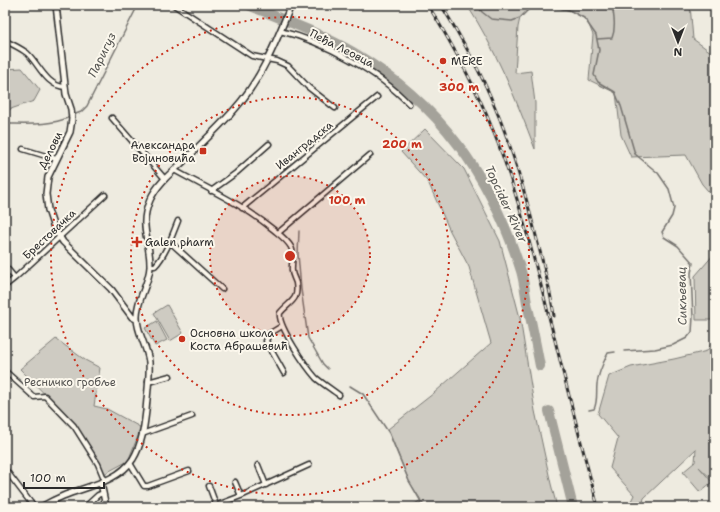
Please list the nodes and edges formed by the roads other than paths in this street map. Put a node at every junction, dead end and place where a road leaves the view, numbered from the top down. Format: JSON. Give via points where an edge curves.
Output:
{"nodes":[{"id":1,"x":56,"y":5,"type":"edge"},
{"id":2,"x":174,"y":5,"type":"edge"},
{"id":3,"x":291,"y":5,"type":"edge"},
{"id":4,"x":281,"y":30,"type":"junction"},
{"id":5,"x":5,"y":41,"type":"edge"},
{"id":6,"x":268,"y":59,"type":"junction"},
{"id":7,"x":66,"y":87,"type":"junction"},
{"id":8,"x":377,"y":97,"type":"dead end"},
{"id":9,"x":409,"y":104,"type":"dead end"},
{"id":10,"x":335,"y":108,"type":"dead end"},
{"id":11,"x":112,"y":118,"type":"dead end"},
{"id":12,"x":269,"y":144,"type":"dead end"},
{"id":13,"x":23,"y":149,"type":"dead end"},
{"id":14,"x":370,"y":155,"type":"dead end"},
{"id":15,"x":56,"y":159,"type":"junction"},
{"id":16,"x":174,"y":170,"type":"junction"},
{"id":17,"x":165,"y":179,"type":"junction"},
{"id":18,"x":211,"y":191,"type":"junction"},
{"id":19,"x":105,"y":195,"type":"dead end"},
{"id":20,"x":242,"y":208,"type":"junction"},
{"id":21,"x":178,"y":221,"type":"dead end"},
{"id":22,"x":278,"y":233,"type":"junction"},
{"id":23,"x":60,"y":237,"type":"junction"},
{"id":24,"x":170,"y":242,"type":"junction"},
{"id":25,"x":5,"y":266,"type":"edge"},
{"id":26,"x":150,"y":266,"type":"junction"},
{"id":27,"x":15,"y":278,"type":"junction"},
{"id":28,"x":5,"y":286,"type":"edge"},
{"id":29,"x":222,"y":289,"type":"dead end"},
{"id":30,"x":136,"y":318,"type":"junction"},
{"id":31,"x":282,"y":326,"type":"junction"},
{"id":32,"x":5,"y":371,"type":"edge"},
{"id":33,"x":284,"y":373,"type":"dead end"},
{"id":34,"x":170,"y":376,"type":"dead end"},
{"id":35,"x":148,"y":382,"type":"junction"},
{"id":36,"x":339,"y":395,"type":"dead end"},
{"id":37,"x":192,"y":416,"type":"dead end"},
{"id":38,"x":142,"y":434,"type":"junction"},
{"id":39,"x":130,"y":463,"type":"junction"},
{"id":40,"x":258,"y":464,"type":"dead end"},
{"id":41,"x":309,"y":464,"type":"dead end"},
{"id":42,"x":5,"y":469,"type":"edge"},
{"id":43,"x":189,"y":471,"type":"dead end"},
{"id":44,"x":103,"y":482,"type":"junction"},
{"id":45,"x":235,"y":482,"type":"dead end"},
{"id":46,"x":266,"y":484,"type":"junction"},
{"id":47,"x":209,"y":486,"type":"dead end"},
{"id":48,"x":103,"y":493,"type":"junction"},
{"id":49,"x":241,"y":496,"type":"junction"},
{"id":50,"x":214,"y":506,"type":"edge"},
{"id":51,"x":34,"y":507,"type":"edge"},
{"id":52,"x":41,"y":507,"type":"edge"},
{"id":53,"x":85,"y":507,"type":"edge"},
{"id":54,"x":106,"y":507,"type":"edge"}],
"edges":[{"from":1,"to":7,"type":"street","name":"Делови"},
{"from":2,"to":6,"type":"street","via":[[252,56]]},
{"from":3,"to":4,"type":"street"},
{"from":4,"to":6,"type":"street"},
{"from":4,"to":9,"type":"street","name":"Пеђа Леовца","via":[[345,57],[380,78]]},
{"from":5,"to":7,"type":"street","via":[[26,53],[50,80]]},
{"from":6,"to":10,"type":"street","via":[[288,66],[308,87]]},
{"from":6,"to":16,"type":"street","via":[[234,110]]},
{"from":7,"to":15,"type":"street","name":"Делови","via":[[72,117],[70,132]]},
{"from":8,"to":20,"type":"street","name":"Иванградска"},
{"from":11,"to":17,"type":"street"},
{"from":12,"to":18,"type":"street","via":[[236,174]]},
{"from":13,"to":15,"type":"street"},
{"from":14,"to":22,"type":"street"},
{"from":15,"to":23,"type":"street","name":"Делови","via":[[48,177],[46,194],[48,210]]},
{"from":16,"to":17,"type":"street"},
{"from":16,"to":18,"type":"street"},
{"from":17,"to":26,"type":"street","via":[[150,201],[145,217],[144,231]]},
{"from":18,"to":20,"type":"street"},
{"from":19,"to":23,"type":"street","name":"Брестовачка"},
{"from":20,"to":22,"type":"street"},
{"from":21,"to":24,"type":"street"},
{"from":22,"to":31,"type":"street","via":[[292,248],[292,272],[297,291],[294,300],[280,313]]},
{"from":23,"to":27,"type":"street","name":"Брестовачка"},
{"from":23,"to":30,"type":"street","name":"Делови","via":[[78,258],[111,288],[132,317]]},
{"from":24,"to":26,"type":"street","via":[[157,264]]},
{"from":24,"to":29,"type":"street"},
{"from":25,"to":27,"type":"street"},
{"from":26,"to":30,"type":"street"},
{"from":27,"to":28,"type":"street","name":"Брестовачка"},
{"from":30,"to":35,"type":"street","via":[[148,356]]},
{"from":31,"to":33,"type":"street","via":[[269,334],[266,341]]},
{"from":31,"to":36,"type":"street","via":[[312,373]]},
{"from":32,"to":44,"type":"street","via":[[34,398],[45,396],[74,426],[98,464]]},
{"from":34,"to":35,"type":"street"},
{"from":35,"to":38,"type":"street"},
{"from":37,"to":38,"type":"street"},
{"from":38,"to":39,"type":"street","via":[[139,447]]},
{"from":39,"to":43,"type":"street","via":[[144,486]]},
{"from":39,"to":44,"type":"street"},
{"from":40,"to":46,"type":"street"},
{"from":41,"to":46,"type":"street"},
{"from":42,"to":51,"type":"street"},
{"from":44,"to":48,"type":"street"},
{"from":44,"to":52,"type":"street"},
{"from":45,"to":49,"type":"street"},
{"from":46,"to":49,"type":"street"},
{"from":47,"to":50,"type":"street"},
{"from":48,"to":53,"type":"street"},
{"from":48,"to":54,"type":"street"},
{"from":49,"to":50,"type":"street"}]}
